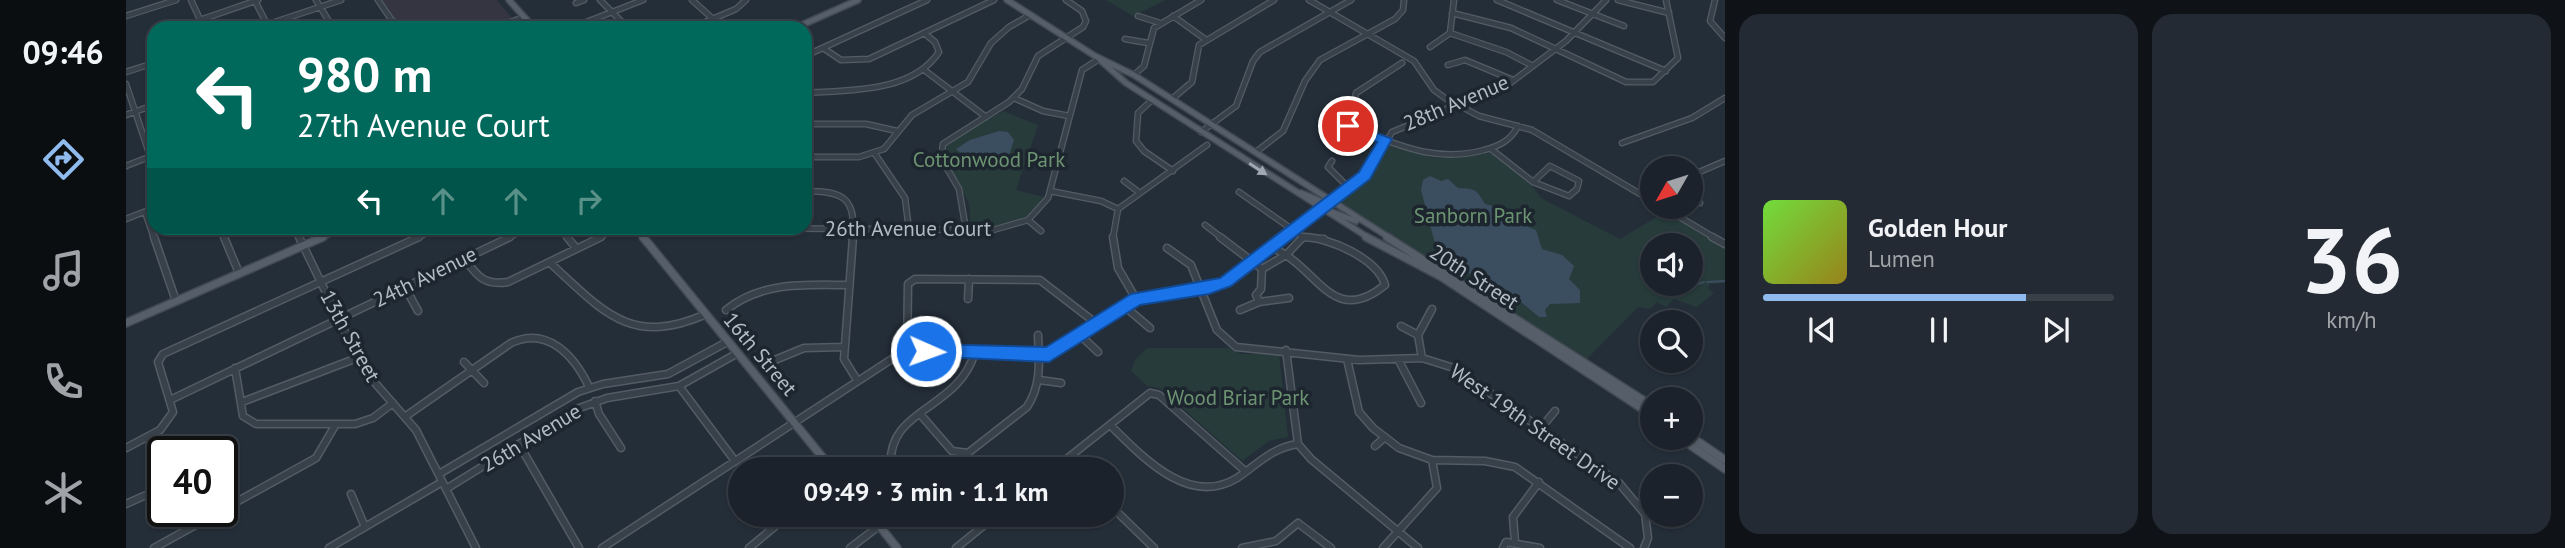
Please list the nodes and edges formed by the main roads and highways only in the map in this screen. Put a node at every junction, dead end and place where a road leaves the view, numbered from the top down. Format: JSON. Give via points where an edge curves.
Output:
{"nodes":[{"id":1,"x":509,"y":0,"type":"edge"},
{"id":2,"x":858,"y":0,"type":"edge"},
{"id":3,"x":1007,"y":0,"type":"edge"},
{"id":4,"x":528,"y":21,"type":"edge"},
{"id":5,"x":811,"y":21,"type":"edge"},
{"id":6,"x":1099,"y":59,"type":"junction"},
{"id":7,"x":1326,"y":206,"type":"junction"},
{"id":8,"x":1368,"y":225,"type":"junction"},
{"id":9,"x":327,"y":235,"type":"edge"},
{"id":10,"x":640,"y":235,"type":"edge"},
{"id":11,"x":126,"y":323,"type":"edge"},
{"id":12,"x":1640,"y":398,"type":"edge"},
{"id":13,"x":1640,"y":407,"type":"edge"},
{"id":14,"x":1703,"y":445,"type":"edge"},
{"id":15,"x":1697,"y":450,"type":"edge"},
{"id":16,"x":822,"y":457,"type":"edge"},
{"id":17,"x":1725,"y":460,"type":"edge"},
{"id":18,"x":1725,"y":469,"type":"edge"},
{"id":19,"x":880,"y":527,"type":"edge"},
{"id":20,"x":897,"y":548,"type":"edge"}],
"edges":[{"from":1,"to":4,"type":"main road"},
{"from":2,"to":5,"type":"main road"},
{"from":3,"to":6,"type":"main road","name":"20th Street"},
{"from":6,"to":7,"type":"main road","name":"20th Street","via":[[1134,75],[1256,152]]},
{"from":6,"to":7,"type":"main road","name":"20th Street","one_way":true,"via":[[1116,76],[1201,132],[1283,185]]},
{"from":7,"to":8,"type":"main road","name":"20th Street"},
{"from":7,"to":8,"type":"main road"},
{"from":7,"to":13,"type":"main road","name":"20th Street"},
{"from":8,"to":12,"type":"main road","name":"20th Street"},
{"from":9,"to":11,"type":"main road"},
{"from":10,"to":16,"type":"main road","name":"16th Street"},
{"from":14,"to":17,"type":"main road"},
{"from":15,"to":18,"type":"main road"},
{"from":19,"to":20,"type":"main road"}]}
